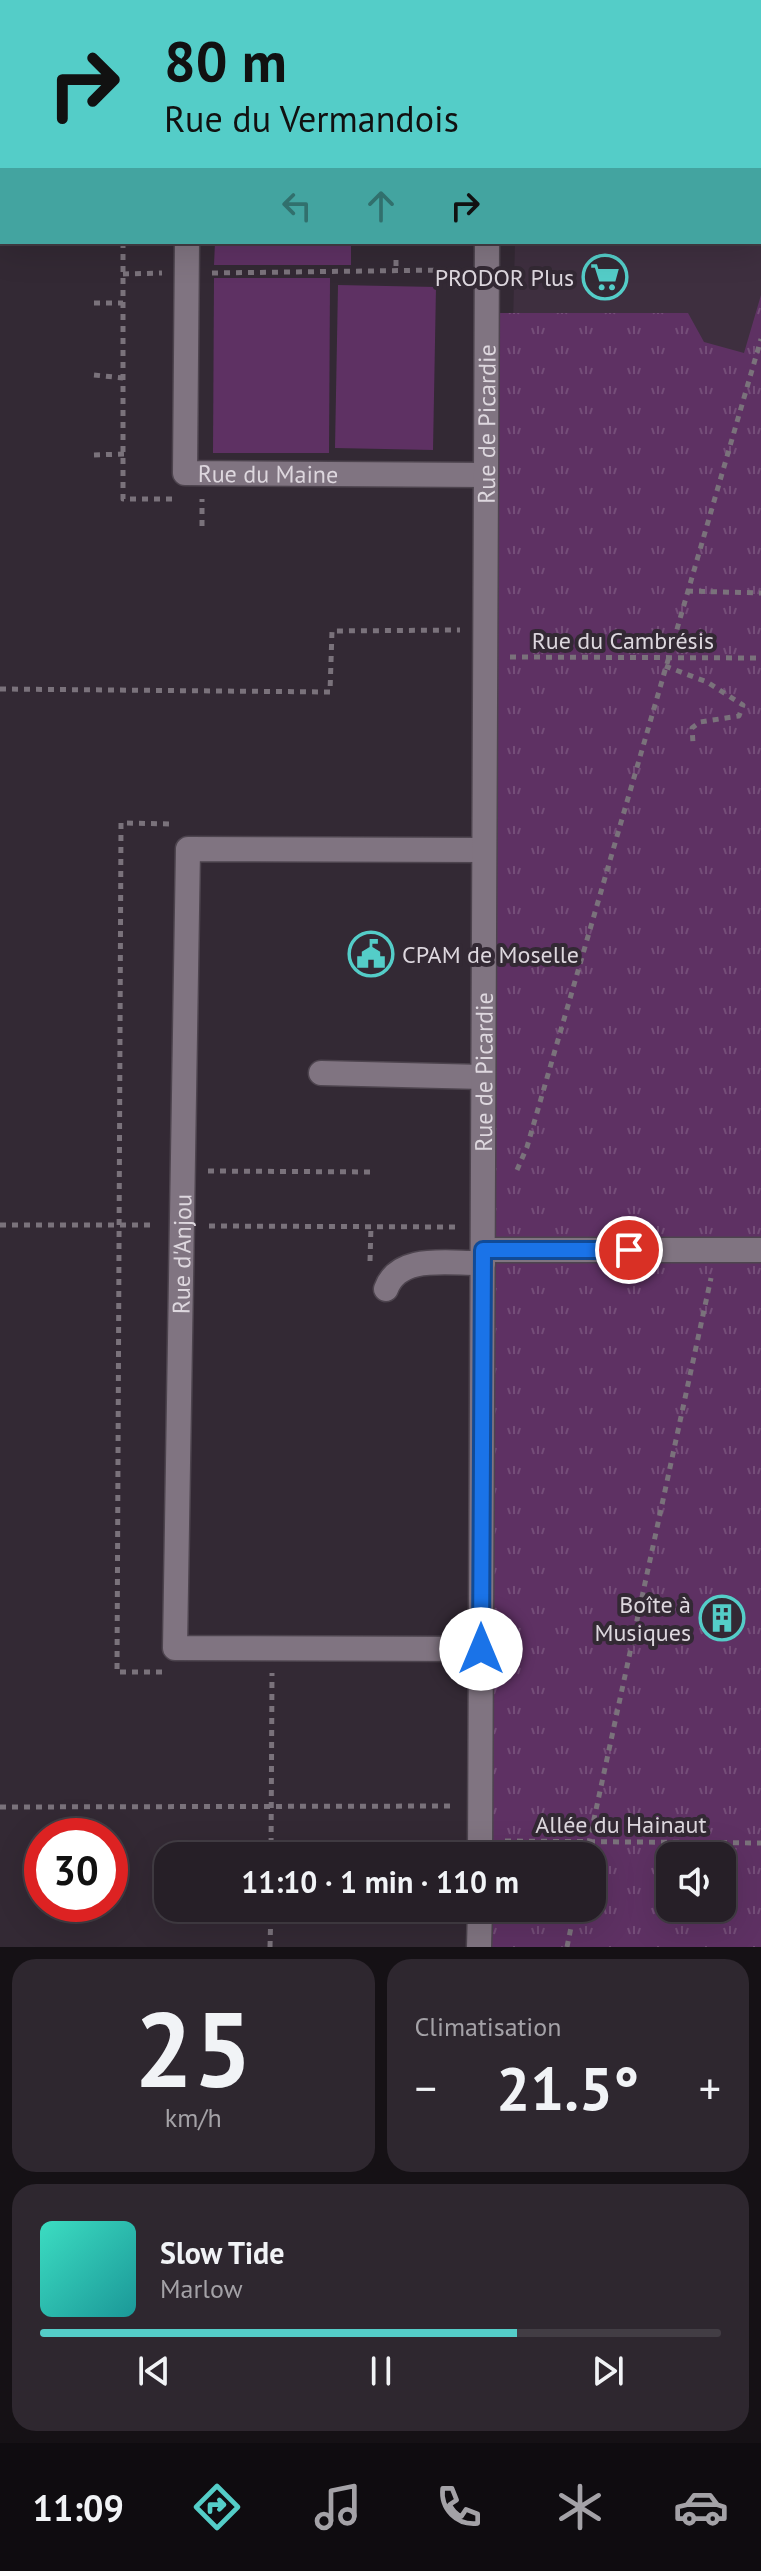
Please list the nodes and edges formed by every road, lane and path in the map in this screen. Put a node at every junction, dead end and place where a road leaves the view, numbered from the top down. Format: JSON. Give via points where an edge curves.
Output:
{"nodes":[{"id":1,"x":123,"y":244,"type":"edge"},
{"id":2,"x":187,"y":244,"type":"edge"},
{"id":3,"x":487,"y":244,"type":"edge"},
{"id":4,"x":396,"y":260,"type":"dead end"},
{"id":5,"x":396,"y":270,"type":"junction"},
{"id":6,"x":444,"y":270,"type":"dead end"},
{"id":7,"x":186,"y":273,"type":"junction"},
{"id":8,"x":123,"y":274,"type":"junction"},
{"id":9,"x":94,"y":303,"type":"dead end"},
{"id":10,"x":123,"y":303,"type":"junction"},
{"id":11,"x":761,"y":339,"type":"edge"},
{"id":12,"x":94,"y":375,"type":"dead end"},
{"id":13,"x":123,"y":378,"type":"junction"},
{"id":14,"x":124,"y":454,"type":"junction"},
{"id":15,"x":94,"y":455,"type":"dead end"},
{"id":16,"x":486,"y":475,"type":"junction"},
{"id":17,"x":202,"y":499,"type":"dead end"},
{"id":18,"x":687,"y":591,"type":"junction"},
{"id":19,"x":761,"y":593,"type":"edge"},
{"id":20,"x":485,"y":629,"type":"junction"},
{"id":21,"x":485,"y":657,"type":"junction"},
{"id":22,"x":667,"y":658,"type":"junction"},
{"id":23,"x":761,"y":658,"type":"edge"},
{"id":24,"x":665,"y":666,"type":"junction"},
{"id":25,"x":0,"y":689,"type":"edge"},
{"id":26,"x":693,"y":743,"type":"dead end"},
{"id":27,"x":188,"y":849,"type":"junction"},
{"id":28,"x":484,"y":850,"type":"junction"},
{"id":29,"x":321,"y":1073,"type":"dead end"},
{"id":30,"x":483,"y":1077,"type":"junction"},
{"id":31,"x":517,"y":1170,"type":"dead end"},
{"id":32,"x":183,"y":1171,"type":"junction"},
{"id":33,"x":375,"y":1172,"type":"dead end"},
{"id":34,"x":0,"y":1225,"type":"edge"},
{"id":35,"x":119,"y":1225,"type":"junction"},
{"id":36,"x":182,"y":1225,"type":"junction"},
{"id":37,"x":483,"y":1247,"type":"junction"},
{"id":38,"x":717,"y":1250,"type":"junction"},
{"id":39,"x":761,"y":1250,"type":"edge"},
{"id":40,"x":386,"y":1289,"type":"dead end"},
{"id":41,"x":175,"y":1648,"type":"junction"},
{"id":42,"x":272,"y":1648,"type":"junction"},
{"id":43,"x":481,"y":1649,"type":"junction"},
{"id":44,"x":480,"y":1806,"type":"junction"},
{"id":45,"x":0,"y":1807,"type":"edge"},
{"id":46,"x":271,"y":1807,"type":"junction"},
{"id":47,"x":590,"y":1841,"type":"junction"},
{"id":48,"x":271,"y":1842,"type":"edge"},
{"id":49,"x":480,"y":1842,"type":"edge"},
{"id":50,"x":574,"y":1842,"type":"edge"},
{"id":51,"x":669,"y":1842,"type":"edge"},
{"id":52,"x":736,"y":1843,"type":"edge"},
{"id":53,"x":761,"y":1843,"type":"edge"},
{"id":54,"x":271,"y":1922,"type":"edge"},
{"id":55,"x":480,"y":1922,"type":"edge"},
{"id":56,"x":572,"y":1922,"type":"edge"},
{"id":57,"x":270,"y":1947,"type":"edge"},
{"id":58,"x":479,"y":1947,"type":"edge"},
{"id":59,"x":567,"y":1947,"type":"edge"}],
"edges":[{"from":1,"to":8,"type":"path"},
{"from":2,"to":7,"type":"street","name":"Rue du Maine"},
{"from":3,"to":16,"type":"street","name":"Rue de Picardie"},
{"from":4,"to":5,"type":"path"},
{"from":5,"to":6,"type":"path"},
{"from":5,"to":7,"type":"path"},
{"from":7,"to":8,"type":"path"},
{"from":7,"to":16,"type":"street","name":"Rue du Maine","via":[[185,473]]},
{"from":8,"to":10,"type":"path"},
{"from":9,"to":10,"type":"path"},
{"from":10,"to":13,"type":"path"},
{"from":11,"to":18,"type":"path"},
{"from":12,"to":13,"type":"path"},
{"from":13,"to":14,"type":"path"},
{"from":14,"to":15,"type":"path"},
{"from":14,"to":17,"type":"path","via":[[123,499]]},
{"from":16,"to":20,"type":"street","name":"Rue de Picardie"},
{"from":18,"to":19,"type":"path"},
{"from":18,"to":22,"type":"path"},
{"from":20,"to":21,"type":"street","name":"Rue de Picardie"},
{"from":20,"to":25,"type":"path","via":[[332,631],[330,692]]},
{"from":21,"to":22,"type":"path","name":"Rue du Cambrésis"},
{"from":21,"to":28,"type":"street","name":"Rue de Picardie"},
{"from":22,"to":23,"type":"path","name":"Rue du Cambrésis"},
{"from":22,"to":24,"type":"path"},
{"from":24,"to":26,"type":"path","via":[[707,682],[743,705],[739,716],[692,728]]},
{"from":24,"to":31,"type":"path"},
{"from":27,"to":28,"type":"street"},
{"from":27,"to":32,"type":"street","name":"Rue d'Anjou"},
{"from":27,"to":35,"type":"path","via":[[188,824],[121,823]]},
{"from":28,"to":30,"type":"street","name":"Rue de Picardie"},
{"from":29,"to":30,"type":"street"},
{"from":30,"to":37,"type":"street","name":"Rue de Picardie"},
{"from":32,"to":33,"type":"path"},
{"from":32,"to":36,"type":"street","name":"Rue d'Anjou"},
{"from":34,"to":35,"type":"path"},
{"from":35,"to":36,"type":"path"},
{"from":35,"to":41,"type":"path","via":[[117,1672],[174,1673]]},
{"from":36,"to":37,"type":"path"},
{"from":36,"to":41,"type":"street","name":"Rue d'Anjou"},
{"from":37,"to":38,"type":"street"},
{"from":37,"to":40,"type":"street","via":[[404,1265],[392,1274]]},
{"from":37,"to":43,"type":"street","name":"Rue de Picardie"},
{"from":38,"to":39,"type":"street"},
{"from":38,"to":47,"type":"path"},
{"from":41,"to":42,"type":"street"},
{"from":42,"to":43,"type":"street"},
{"from":42,"to":46,"type":"path"},
{"from":43,"to":44,"type":"street","name":"Rue de Picardie"},
{"from":44,"to":46,"type":"path"},
{"from":44,"to":49,"type":"street","name":"Rue de Picardie"},
{"from":45,"to":46,"type":"path"},
{"from":46,"to":48,"type":"path"},
{"from":47,"to":50,"type":"path","name":"Allée du Hainaut"},
{"from":47,"to":51,"type":"path","name":"Allée du Hainaut"},
{"from":52,"to":53,"type":"path","name":"Allée du Hainaut"},
{"from":54,"to":57,"type":"path"},
{"from":55,"to":58,"type":"street"},
{"from":56,"to":59,"type":"path"}]}
